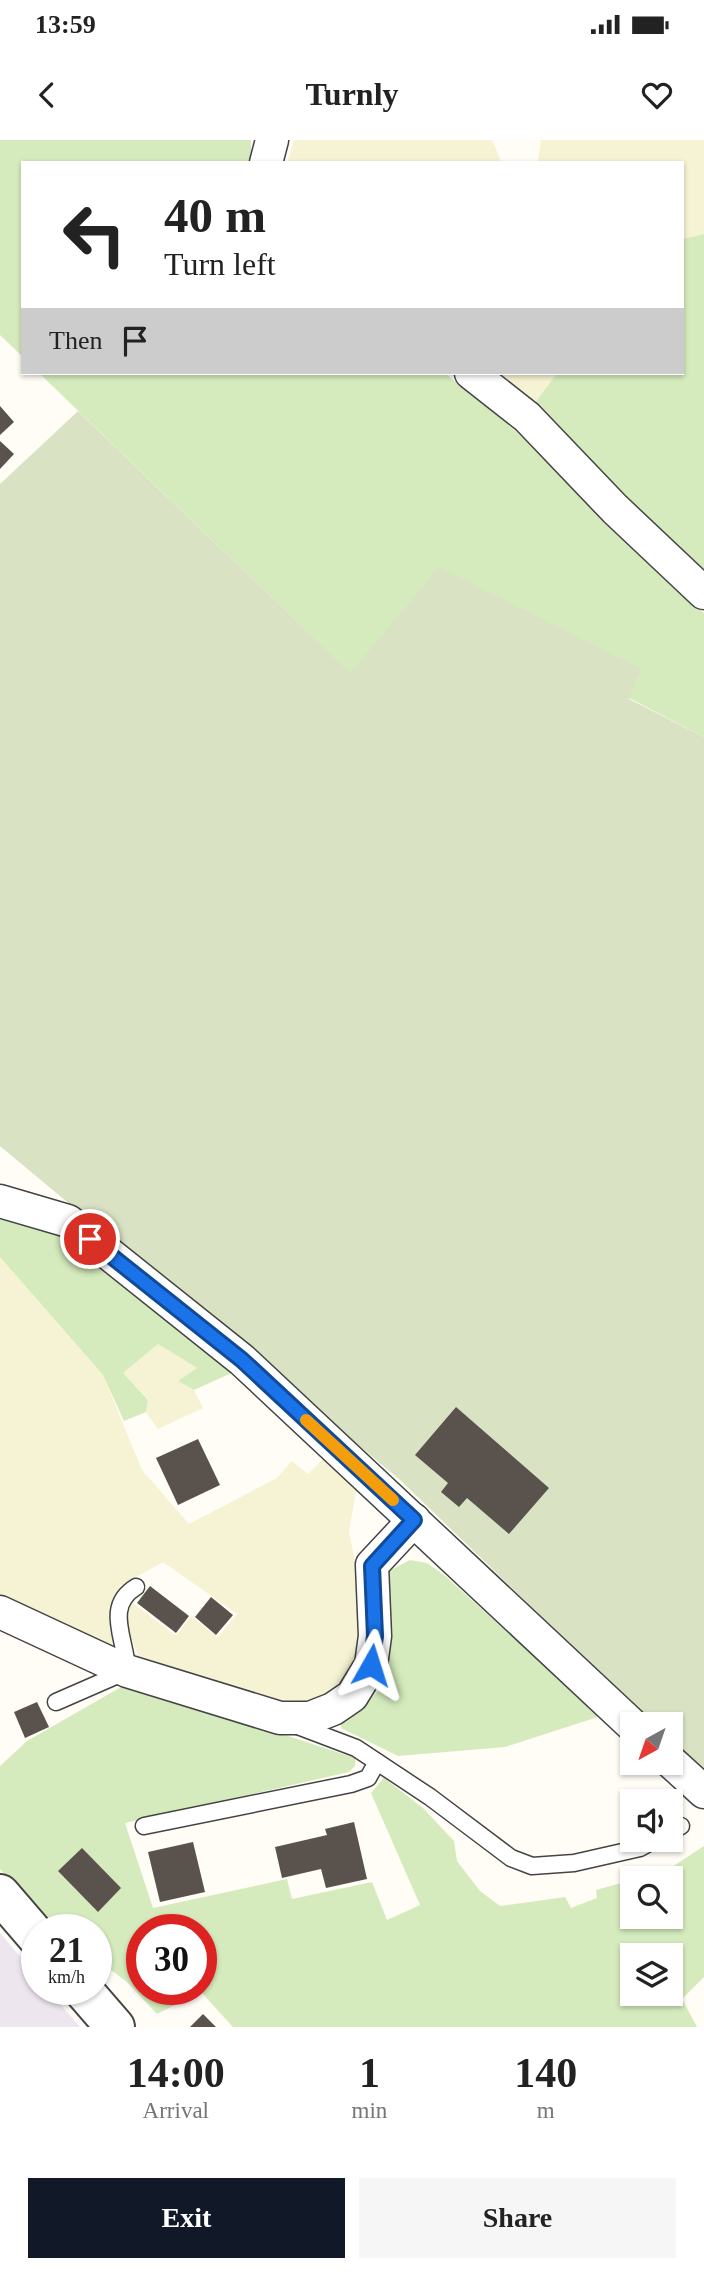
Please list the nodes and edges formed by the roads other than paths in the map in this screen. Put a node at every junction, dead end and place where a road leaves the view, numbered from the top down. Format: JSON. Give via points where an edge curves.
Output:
{"nodes":[{"id":1,"x":272,"y":140,"type":"edge"},
{"id":2,"x":267,"y":161,"type":"edge"},
{"id":3,"x":474,"y":375,"type":"edge"},
{"id":4,"x":704,"y":593,"type":"edge"},
{"id":5,"x":0,"y":1201,"type":"edge"},
{"id":6,"x":414,"y":1520,"type":"junction"},
{"id":7,"x":136,"y":1587,"type":"dead end"},
{"id":8,"x":0,"y":1612,"type":"edge"},
{"id":9,"x":127,"y":1671,"type":"junction"},
{"id":10,"x":56,"y":1702,"type":"dead end"},
{"id":11,"x":620,"y":1714,"type":"edge"},
{"id":12,"x":280,"y":1718,"type":"junction"},
{"id":13,"x":377,"y":1762,"type":"junction"},
{"id":14,"x":683,"y":1773,"type":"edge"},
{"id":15,"x":704,"y":1792,"type":"edge"},
{"id":16,"x":144,"y":1826,"type":"dead end"},
{"id":17,"x":622,"y":1852,"type":"edge"},
{"id":18,"x":0,"y":1894,"type":"edge"},
{"id":19,"x":21,"y":1918,"type":"edge"},
{"id":20,"x":96,"y":2005,"type":"edge"},
{"id":21,"x":115,"y":2027,"type":"edge"}],
"edges":[{"from":1,"to":2,"type":"street"},
{"from":3,"to":4,"type":"street","via":[[527,417]]},
{"from":5,"to":6,"type":"street","via":[[68,1221],[242,1360]]},
{"from":6,"to":11,"type":"street"},
{"from":6,"to":12,"type":"street","via":[[372,1566],[375,1636],[371,1665],[362,1682],[333,1709],[310,1717]]},
{"from":7,"to":9,"type":"lane","via":[[120,1601],[117,1617]]},
{"from":8,"to":9,"type":"street"},
{"from":9,"to":10,"type":"lane"},
{"from":9,"to":12,"type":"street"},
{"from":12,"to":13,"type":"lane","via":[[356,1748]]},
{"from":13,"to":16,"type":"lane","via":[[368,1778],[351,1784]]},
{"from":13,"to":17,"type":"lane","via":[[511,1858],[532,1866]]},
{"from":14,"to":15,"type":"street"},
{"from":18,"to":19,"type":"street"},
{"from":20,"to":21,"type":"street"}]}
